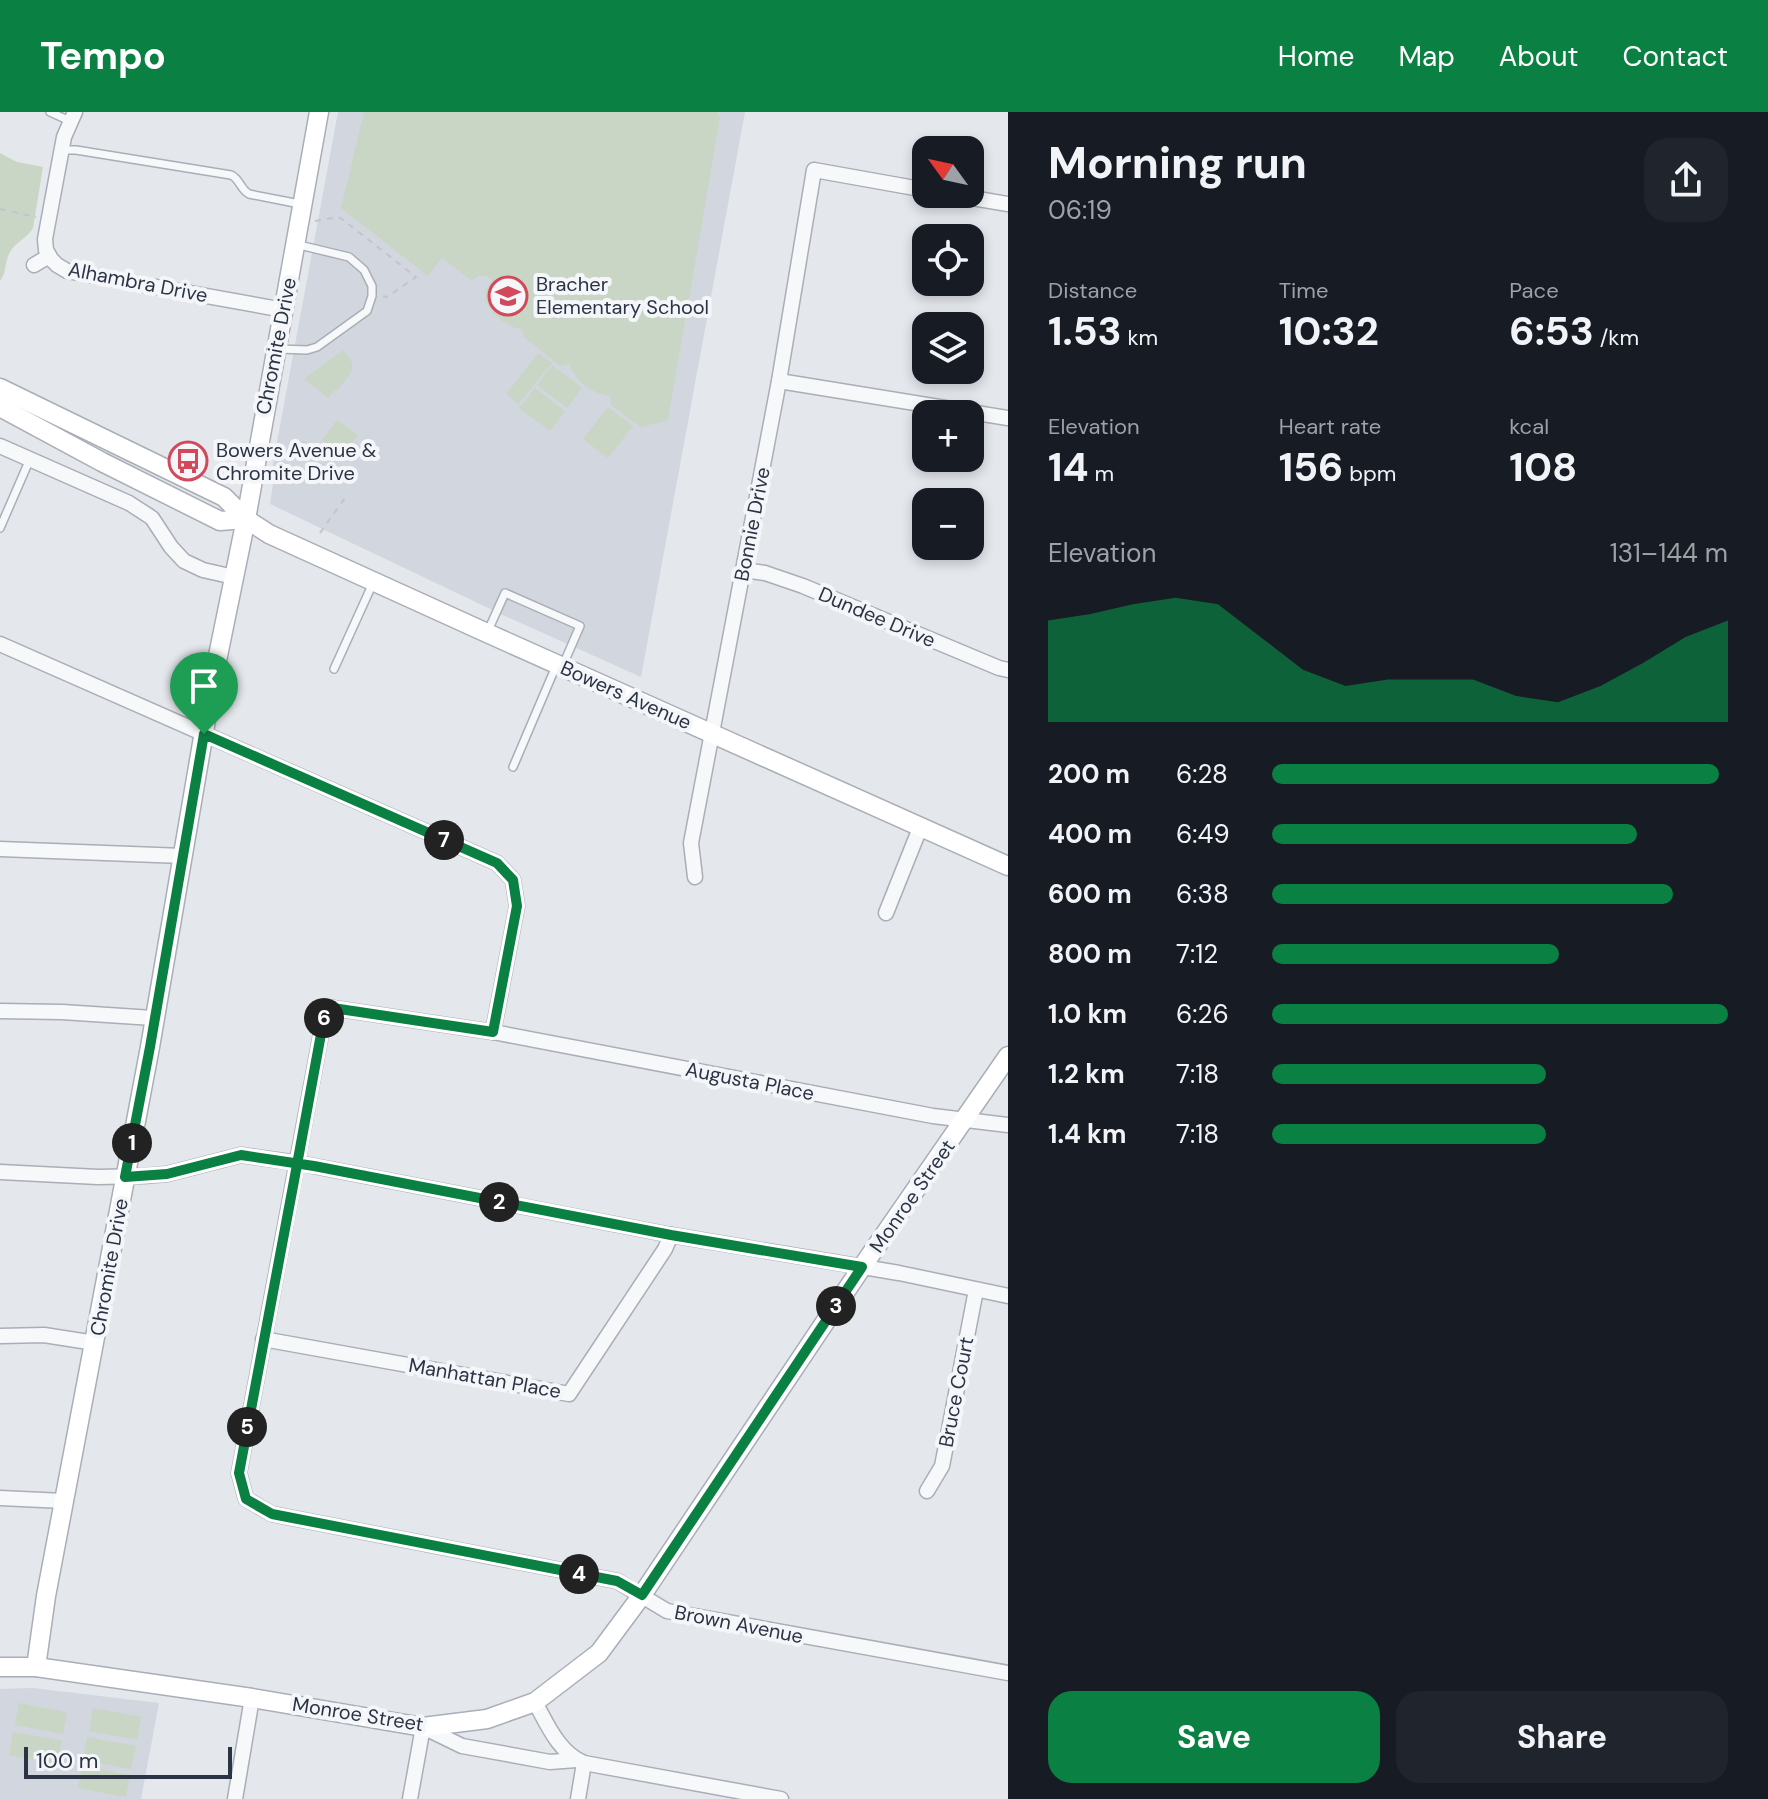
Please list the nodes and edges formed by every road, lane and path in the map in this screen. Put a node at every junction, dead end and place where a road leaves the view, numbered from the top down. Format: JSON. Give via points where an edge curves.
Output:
{"nodes":[{"id":1,"x":50,"y":112,"type":"edge"},
{"id":2,"x":319,"y":112,"type":"edge"},
{"id":3,"x":73,"y":117,"type":"edge"},
{"id":4,"x":62,"y":150,"type":"junction"},
{"id":5,"x":912,"y":188,"type":"edge"},
{"id":6,"x":984,"y":200,"type":"edge"},
{"id":7,"x":302,"y":204,"type":"junction"},
{"id":8,"x":1008,"y":204,"type":"edge"},
{"id":9,"x":0,"y":209,"type":"edge"},
{"id":10,"x":49,"y":219,"type":"junction"},
{"id":11,"x":314,"y":221,"type":"dead end"},
{"id":12,"x":295,"y":244,"type":"junction"},
{"id":13,"x":49,"y":256,"type":"junction"},
{"id":14,"x":34,"y":265,"type":"dead end"},
{"id":15,"x":387,"y":297,"type":"dead end"},
{"id":16,"x":284,"y":310,"type":"junction"},
{"id":17,"x":276,"y":349,"type":"junction"},
{"id":18,"x":779,"y":381,"type":"junction"},
{"id":19,"x":0,"y":388,"type":"edge"},
{"id":20,"x":0,"y":407,"type":"edge"},
{"id":21,"x":1008,"y":418,"type":"edge"},
{"id":22,"x":305,"y":441,"type":"dead end"},
{"id":23,"x":274,"y":443,"type":"dead end"},
{"id":24,"x":0,"y":446,"type":"edge"},
{"id":25,"x":30,"y":459,"type":"junction"},
{"id":26,"x":345,"y":498,"type":"dead end"},
{"id":27,"x":246,"y":519,"type":"junction"},
{"id":28,"x":0,"y":528,"type":"edge"},
{"id":29,"x":320,"y":533,"type":"dead end"},
{"id":30,"x":744,"y":570,"type":"junction"},
{"id":31,"x":234,"y":577,"type":"junction"},
{"id":32,"x":374,"y":581,"type":"junction"},
{"id":33,"x":487,"y":633,"type":"junction"},
{"id":34,"x":0,"y":644,"type":"edge"},
{"id":35,"x":560,"y":666,"type":"junction"},
{"id":36,"x":334,"y":669,"type":"dead end"},
{"id":37,"x":1008,"y":670,"type":"edge"},
{"id":38,"x":204,"y":734,"type":"junction"},
{"id":39,"x":713,"y":734,"type":"junction"},
{"id":40,"x":513,"y":767,"type":"dead end"},
{"id":41,"x":920,"y":828,"type":"junction"},
{"id":42,"x":0,"y":849,"type":"edge"},
{"id":43,"x":183,"y":856,"type":"junction"},
{"id":44,"x":1008,"y":866,"type":"edge"},
{"id":45,"x":695,"y":877,"type":"dead end"},
{"id":46,"x":886,"y":913,"type":"dead end"},
{"id":47,"x":0,"y":1011,"type":"edge"},
{"id":48,"x":153,"y":1018,"type":"junction"},
{"id":49,"x":493,"y":1032,"type":"junction"},
{"id":50,"x":1008,"y":1056,"type":"edge"},
{"id":51,"x":965,"y":1120,"type":"junction"},
{"id":52,"x":1008,"y":1125,"type":"edge"},
{"id":53,"x":298,"y":1163,"type":"junction"},
{"id":54,"x":0,"y":1172,"type":"edge"},
{"id":55,"x":125,"y":1177,"type":"junction"},
{"id":56,"x":671,"y":1235,"type":"junction"},
{"id":57,"x":862,"y":1267,"type":"junction"},
{"id":58,"x":976,"y":1290,"type":"junction"},
{"id":59,"x":1008,"y":1296,"type":"edge"},
{"id":60,"x":0,"y":1336,"type":"edge"},
{"id":61,"x":263,"y":1339,"type":"junction"},
{"id":62,"x":95,"y":1343,"type":"junction"},
{"id":63,"x":927,"y":1491,"type":"dead end"},
{"id":64,"x":0,"y":1498,"type":"edge"},
{"id":65,"x":64,"y":1501,"type":"junction"},
{"id":66,"x":642,"y":1595,"type":"junction"},
{"id":67,"x":0,"y":1667,"type":"edge"},
{"id":68,"x":36,"y":1667,"type":"junction"},
{"id":69,"x":1008,"y":1673,"type":"edge"},
{"id":70,"x":252,"y":1698,"type":"junction"},
{"id":71,"x":535,"y":1702,"type":"junction"},
{"id":72,"x":423,"y":1727,"type":"junction"},
{"id":73,"x":580,"y":1761,"type":"junction"},
{"id":74,"x":235,"y":1799,"type":"edge"},
{"id":75,"x":410,"y":1799,"type":"edge"},
{"id":76,"x":578,"y":1799,"type":"edge"},
{"id":77,"x":781,"y":1799,"type":"edge"}],
"edges":[{"from":1,"to":3,"type":"lane"},
{"from":2,"to":7,"type":"main road","name":"Chromite Drive"},
{"from":3,"to":4,"type":"street","name":"Alhambra Drive"},
{"from":4,"to":7,"type":"lane","via":[[231,175],[252,195]]},
{"from":4,"to":10,"type":"street","name":"Alhambra Drive"},
{"from":5,"to":18,"type":"street","name":"Bonnie Drive","via":[[814,170]]},
{"from":6,"to":8,"type":"street"},
{"from":7,"to":12,"type":"main road","name":"Chromite Drive"},
{"from":9,"to":10,"type":"path"},
{"from":10,"to":13,"type":"street","name":"Alhambra Drive"},
{"from":11,"to":15,"type":"path","via":[[342,219],[416,277]]},
{"from":12,"to":16,"type":"main road","name":"Chromite Drive"},
{"from":12,"to":17,"type":"lane","via":[[349,257],[364,270],[372,296],[367,311],[317,347]]},
{"from":13,"to":14,"type":"street"},
{"from":13,"to":16,"type":"street","name":"Alhambra Drive","via":[[67,271]]},
{"from":16,"to":17,"type":"main road","name":"Chromite Drive"},
{"from":17,"to":27,"type":"main road","name":"Chromite Drive"},
{"from":18,"to":21,"type":"street"},
{"from":18,"to":30,"type":"street","name":"Bonnie Drive"},
{"from":19,"to":27,"type":"main road","name":"Bowers Avenue","via":[[224,497]]},
{"from":20,"to":27,"type":"main road","name":"Bowers Avenue","via":[[220,521]]},
{"from":22,"to":23,"type":"path","via":[[292,458]]},
{"from":24,"to":25,"type":"street"},
{"from":25,"to":28,"type":"lane"},
{"from":25,"to":31,"type":"street","via":[[129,503],[152,518],[184,561]]},
{"from":26,"to":29,"type":"path"},
{"from":27,"to":31,"type":"main road","name":"Chromite Drive"},
{"from":27,"to":32,"type":"main road","name":"Bowers Avenue"},
{"from":30,"to":37,"type":"street","name":"Dundee Drive","via":[[803,586]]},
{"from":30,"to":39,"type":"street","name":"Bonnie Drive"},
{"from":31,"to":38,"type":"main road","name":"Chromite Drive"},
{"from":32,"to":33,"type":"main road","name":"Bowers Avenue"},
{"from":32,"to":36,"type":"lane"},
{"from":33,"to":35,"type":"main road","name":"Bowers Avenue"},
{"from":33,"to":35,"type":"lane","via":[[505,593],[580,626]]},
{"from":34,"to":38,"type":"street"},
{"from":35,"to":39,"type":"main road","name":"Bowers Avenue"},
{"from":35,"to":40,"type":"lane"},
{"from":38,"to":43,"type":"main road","name":"Chromite Drive"},
{"from":38,"to":49,"type":"street","via":[[497,863],[513,880],[517,906]]},
{"from":39,"to":41,"type":"main road","name":"Bowers Avenue"},
{"from":39,"to":45,"type":"street","name":"Bonnie Drive","via":[[691,843]]},
{"from":41,"to":44,"type":"main road","name":"Bowers Avenue"},
{"from":41,"to":46,"type":"street"},
{"from":42,"to":43,"type":"street"},
{"from":43,"to":48,"type":"main road","name":"Chromite Drive"},
{"from":47,"to":48,"type":"street"},
{"from":48,"to":55,"type":"main road","name":"Chromite Drive"},
{"from":49,"to":51,"type":"street","name":"Augusta Place"},
{"from":49,"to":53,"type":"street","name":"Augusta Place","via":[[326,1007]]},
{"from":50,"to":51,"type":"main road","name":"Monroe Street"},
{"from":51,"to":52,"type":"street","name":"Augusta Place"},
{"from":51,"to":57,"type":"main road","name":"Monroe Street"},
{"from":53,"to":55,"type":"street","via":[[241,1155],[167,1174]]},
{"from":53,"to":56,"type":"street"},
{"from":53,"to":61,"type":"street"},
{"from":54,"to":55,"type":"street"},
{"from":55,"to":62,"type":"main road","name":"Chromite Drive"},
{"from":56,"to":57,"type":"street"},
{"from":56,"to":61,"type":"street","name":"Manhattan Place","via":[[569,1394]]},
{"from":57,"to":58,"type":"street"},
{"from":57,"to":66,"type":"main road","name":"Monroe Street"},
{"from":58,"to":59,"type":"street"},
{"from":58,"to":63,"type":"street","name":"Bruce Court","via":[[942,1466]]},
{"from":60,"to":62,"type":"street","via":[[44,1335]]},
{"from":61,"to":66,"type":"street","name":"Brown Avenue","via":[[239,1473],[246,1499],[272,1514],[617,1581]]},
{"from":62,"to":65,"type":"main road","name":"Chromite Drive"},
{"from":64,"to":65,"type":"street"},
{"from":65,"to":68,"type":"main road","name":"Chromite Drive"},
{"from":66,"to":69,"type":"street","name":"Brown Avenue","via":[[667,1611]]},
{"from":66,"to":71,"type":"main road","name":"Monroe Street","via":[[599,1653]]},
{"from":67,"to":68,"type":"main road","name":"Monroe Street"},
{"from":68,"to":70,"type":"main road","name":"Monroe Street"},
{"from":70,"to":72,"type":"main road","name":"Monroe Street"},
{"from":70,"to":74,"type":"street"},
{"from":71,"to":72,"type":"main road","name":"Monroe Street","via":[[487,1719]]},
{"from":71,"to":73,"type":"street","via":[[561,1745]]},
{"from":72,"to":73,"type":"street","via":[[462,1746],[550,1762]]},
{"from":72,"to":75,"type":"street"},
{"from":73,"to":76,"type":"street"},
{"from":73,"to":77,"type":"street"}]}
